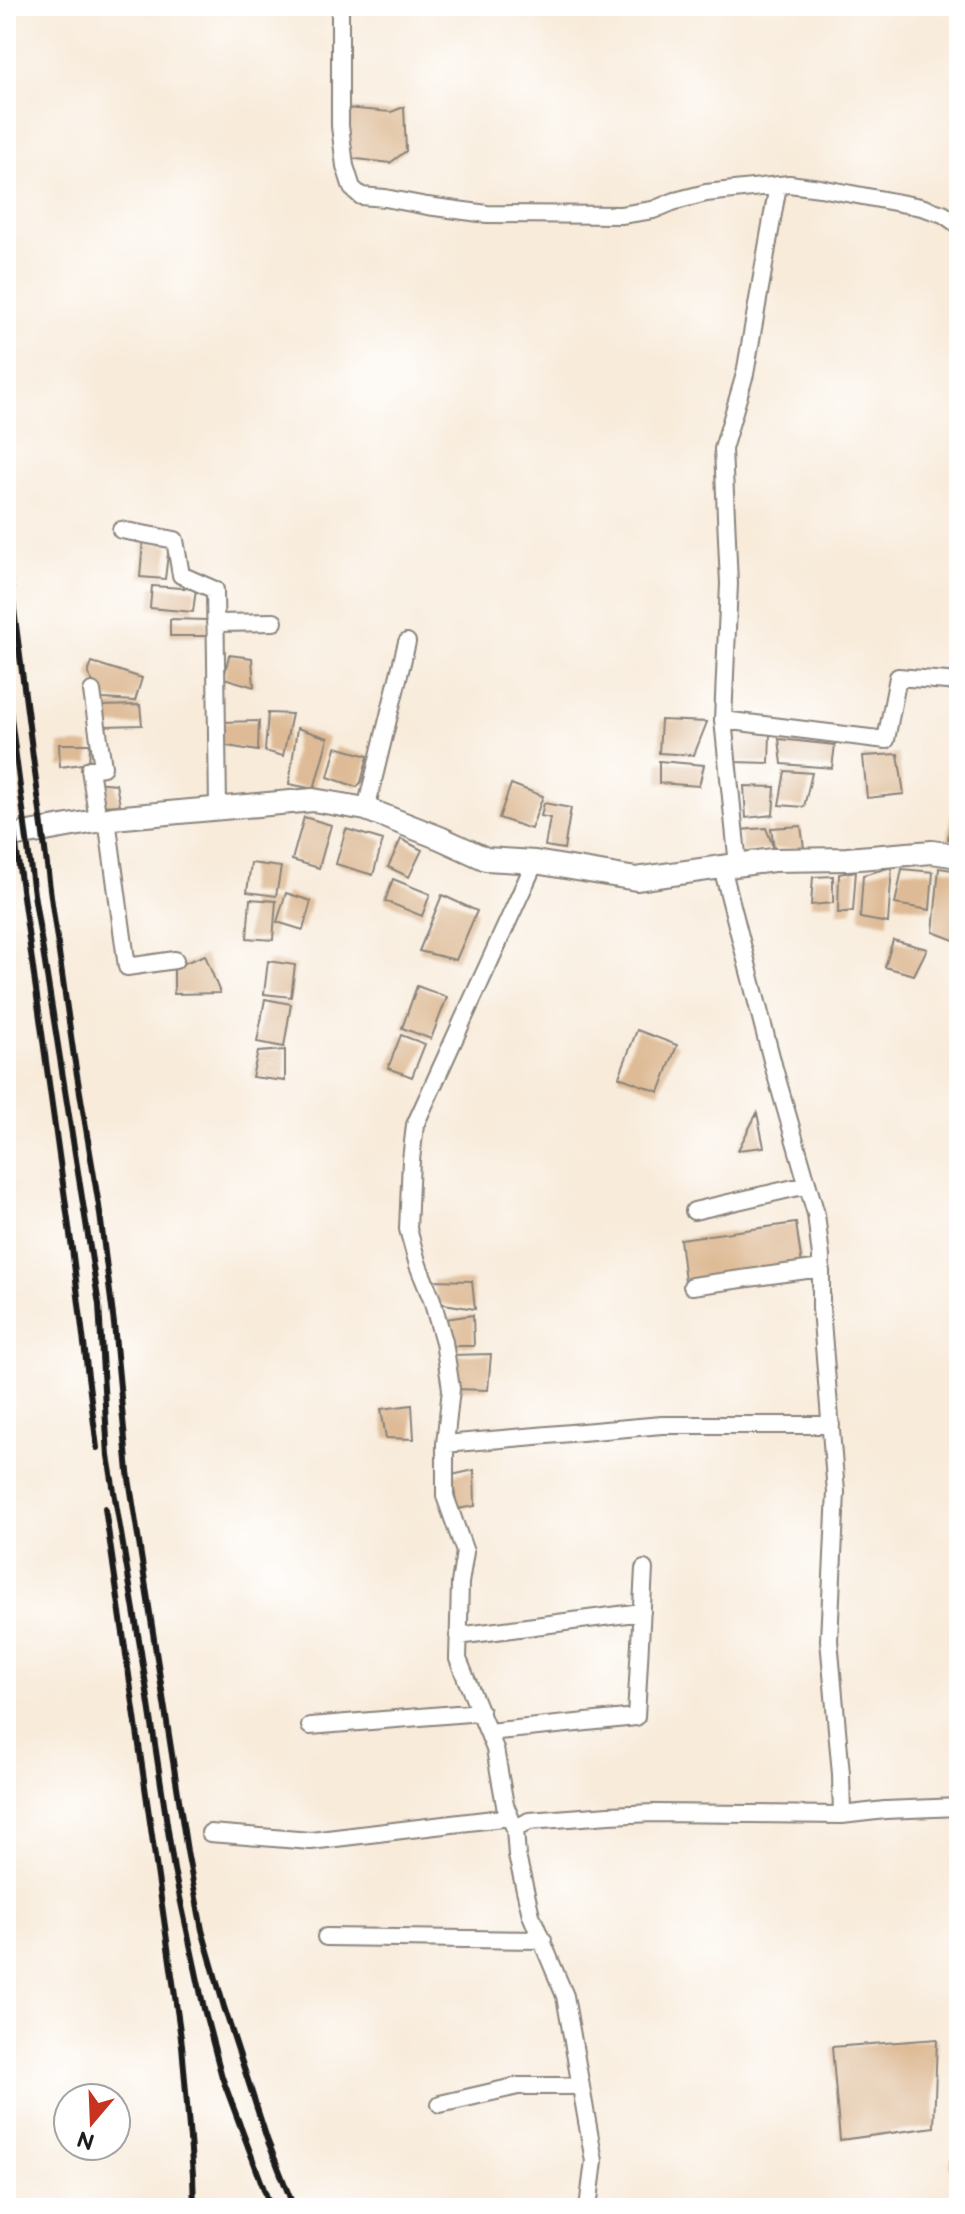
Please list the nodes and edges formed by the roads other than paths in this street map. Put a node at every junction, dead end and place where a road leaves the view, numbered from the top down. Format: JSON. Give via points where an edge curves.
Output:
{"nodes":[{"id":1,"x":340,"y":6,"type":"edge"},
{"id":2,"x":778,"y":185,"type":"junction"},
{"id":3,"x":959,"y":225,"type":"edge"},
{"id":4,"x":121,"y":530,"type":"dead end"},
{"id":5,"x":274,"y":622,"type":"dead end"},
{"id":6,"x":215,"y":623,"type":"junction"},
{"id":7,"x":407,"y":642,"type":"dead end"},
{"id":8,"x":959,"y":682,"type":"edge"},
{"id":9,"x":92,"y":691,"type":"dead end"},
{"id":10,"x":723,"y":720,"type":"junction"},
{"id":11,"x":218,"y":807,"type":"junction"},
{"id":12,"x":366,"y":809,"type":"junction"},
{"id":13,"x":103,"y":820,"type":"junction"},
{"id":14,"x":6,"y":837,"type":"edge"},
{"id":15,"x":959,"y":856,"type":"edge"},
{"id":16,"x":535,"y":862,"type":"junction"},
{"id":17,"x":730,"y":866,"type":"junction"},
{"id":18,"x":175,"y":960,"type":"dead end"},
{"id":19,"x":807,"y":1185,"type":"junction"},
{"id":20,"x":694,"y":1211,"type":"dead end"},
{"id":21,"x":821,"y":1268,"type":"junction"},
{"id":22,"x":692,"y":1286,"type":"dead end"},
{"id":23,"x":831,"y":1425,"type":"junction"},
{"id":24,"x":445,"y":1444,"type":"junction"},
{"id":25,"x":644,"y":1569,"type":"dead end"},
{"id":26,"x":642,"y":1612,"type":"junction"},
{"id":27,"x":458,"y":1636,"type":"junction"},
{"id":28,"x":481,"y":1712,"type":"junction"},
{"id":29,"x":310,"y":1726,"type":"dead end"},
{"id":30,"x":488,"y":1732,"type":"junction"},
{"id":31,"x":959,"y":1807,"type":"edge"},
{"id":32,"x":842,"y":1815,"type":"junction"},
{"id":33,"x":512,"y":1823,"type":"junction"},
{"id":34,"x":210,"y":1833,"type":"dead end"},
{"id":35,"x":326,"y":1937,"type":"dead end"},
{"id":36,"x":543,"y":1940,"type":"junction"},
{"id":37,"x":581,"y":2086,"type":"junction"},
{"id":38,"x":440,"y":2104,"type":"dead end"},
{"id":39,"x":588,"y":2208,"type":"edge"}],
"edges":[{"from":1,"to":2,"type":"street","via":[[340,126],[345,166],[352,188],[361,196],[487,214],[609,215],[653,210],[706,193]]},
{"from":2,"to":3,"type":"street","via":[[892,200],[943,214]]},
{"from":2,"to":10,"type":"street","via":[[745,374],[723,449],[729,584]]},
{"from":4,"to":6,"type":"street","via":[[175,540],[181,575],[215,590]]},
{"from":5,"to":6,"type":"street"},
{"from":6,"to":11,"type":"street"},
{"from":7,"to":12,"type":"street"},
{"from":8,"to":10,"type":"street","via":[[898,677],[886,740]]},
{"from":9,"to":13,"type":"street","via":[[103,767],[90,769]]},
{"from":10,"to":17,"type":"street"},
{"from":11,"to":12,"type":"main road","via":[[313,800]]},
{"from":11,"to":13,"type":"main road"},
{"from":12,"to":16,"type":"main road","via":[[486,859]]},
{"from":13,"to":14,"type":"main road"},
{"from":13,"to":18,"type":"street","via":[[127,967]]},
{"from":15,"to":17,"type":"main road","via":[[932,852]]},
{"from":16,"to":17,"type":"main road","via":[[636,879]]},
{"from":16,"to":24,"type":"street","via":[[415,1125],[408,1229],[444,1342],[451,1389]]},
{"from":17,"to":19,"type":"street"},
{"from":19,"to":20,"type":"street"},
{"from":19,"to":21,"type":"street","via":[[816,1214]]},
{"from":21,"to":22,"type":"street"},
{"from":21,"to":23,"type":"street"},
{"from":23,"to":24,"type":"street","via":[[662,1425]]},
{"from":23,"to":32,"type":"street","via":[[836,1510],[829,1640]]},
{"from":24,"to":27,"type":"street","via":[[445,1496],[465,1552]]},
{"from":25,"to":26,"type":"street"},
{"from":26,"to":27,"type":"street"},
{"from":26,"to":30,"type":"street","via":[[636,1717]]},
{"from":27,"to":28,"type":"street","via":[[458,1659]]},
{"from":28,"to":29,"type":"street"},
{"from":28,"to":30,"type":"street"},
{"from":30,"to":33,"type":"street"},
{"from":31,"to":32,"type":"street"},
{"from":32,"to":33,"type":"street","via":[[654,1813]]},
{"from":33,"to":34,"type":"street","via":[[311,1841]]},
{"from":33,"to":36,"type":"street","via":[[531,1915]]},
{"from":35,"to":36,"type":"street"},
{"from":36,"to":37,"type":"street","via":[[565,1996]]},
{"from":37,"to":38,"type":"street","via":[[518,2086]]},
{"from":37,"to":39,"type":"street","via":[[594,2161]]}]}
